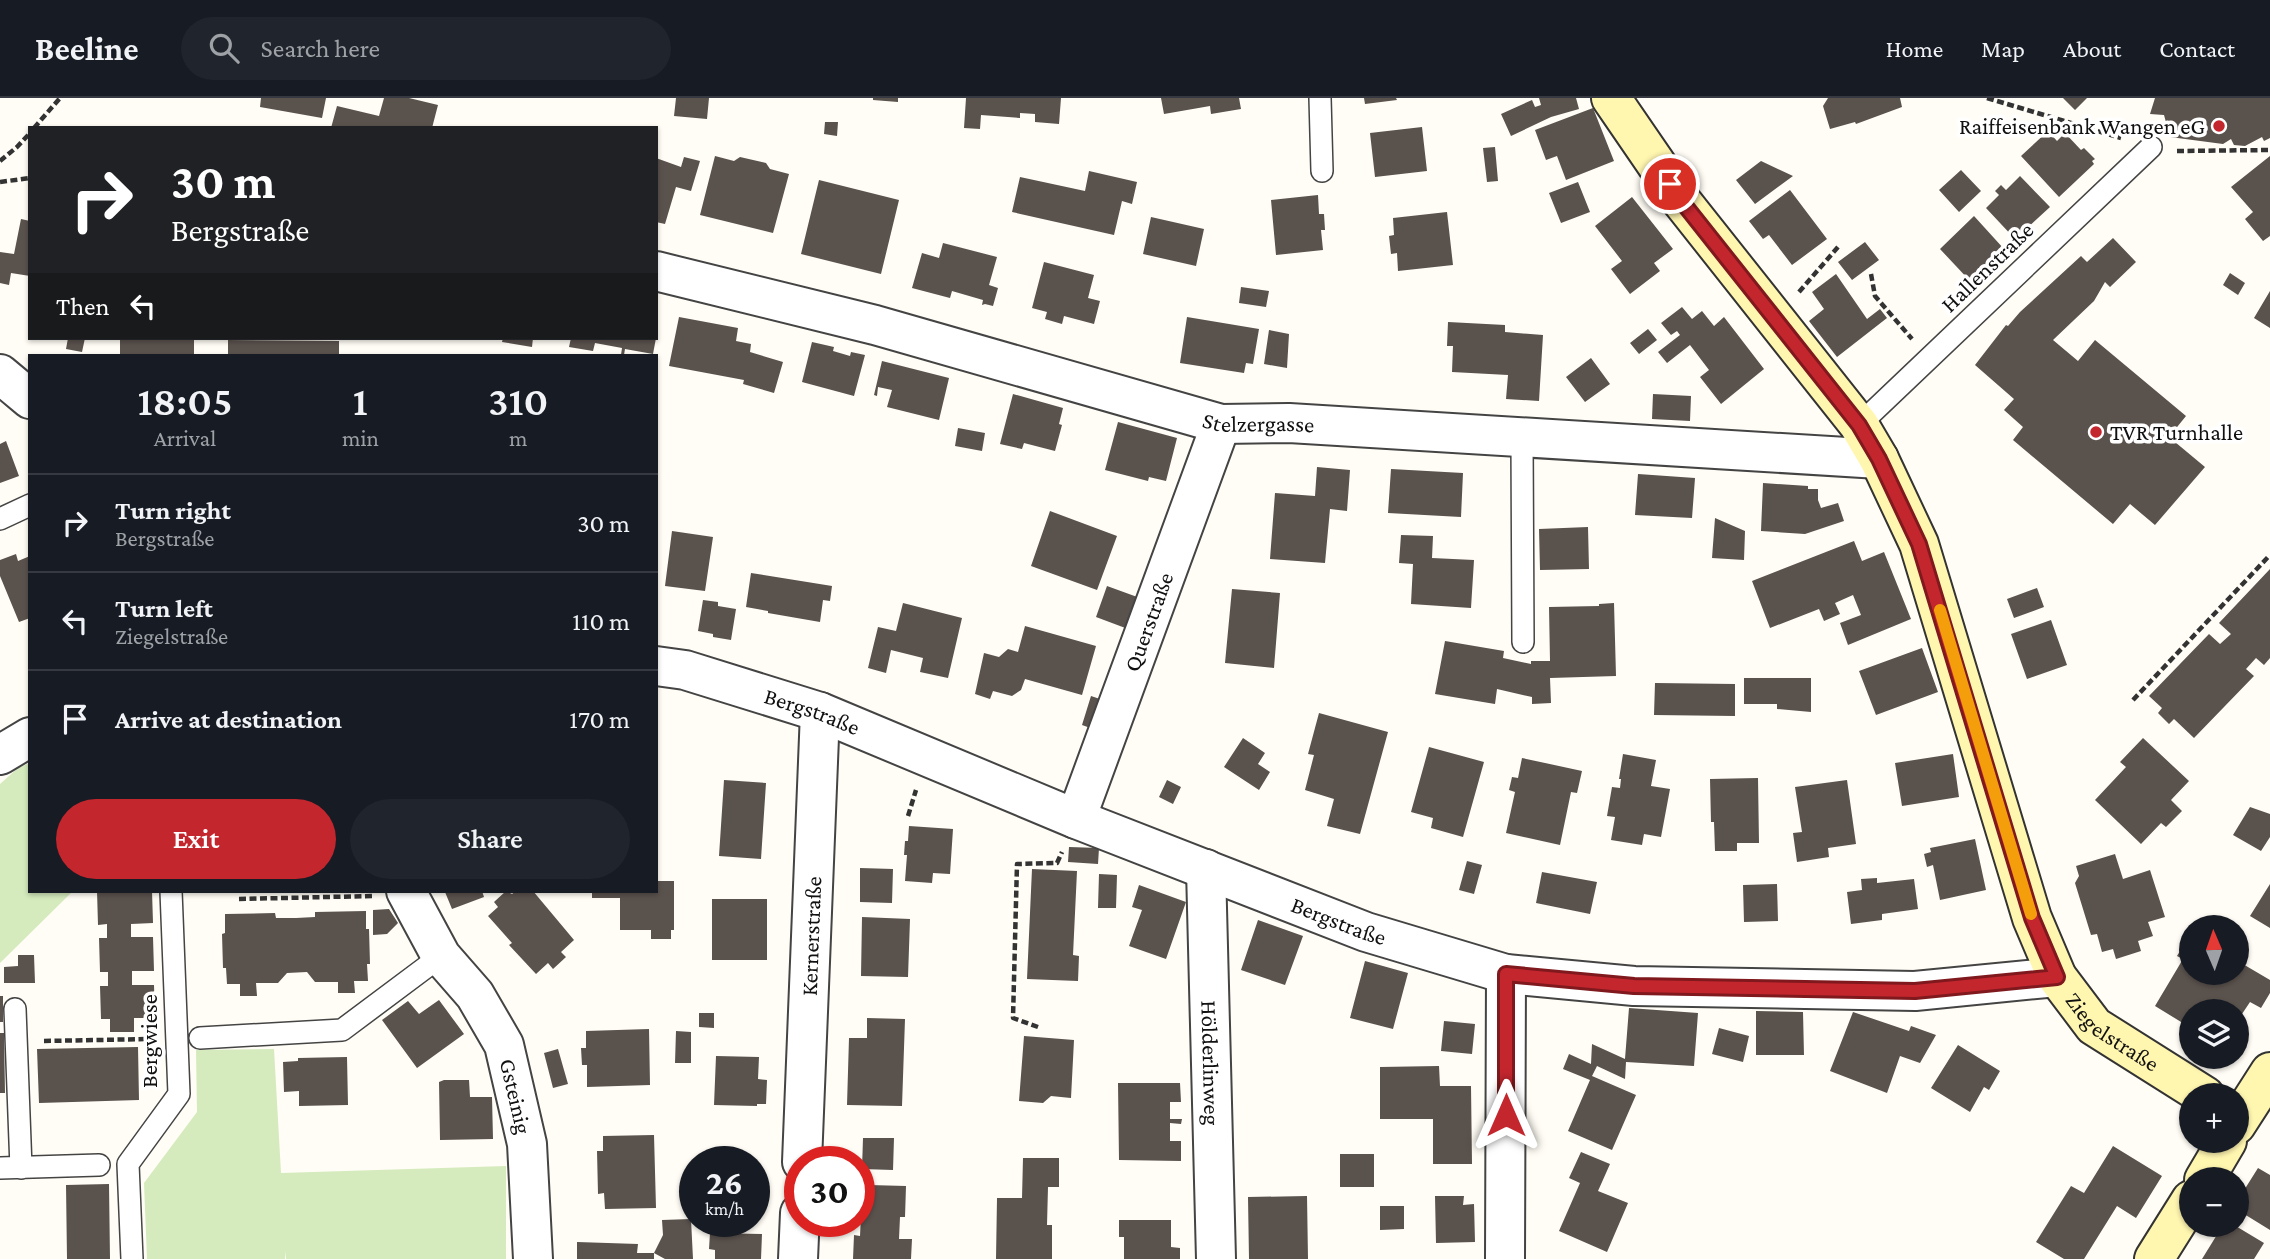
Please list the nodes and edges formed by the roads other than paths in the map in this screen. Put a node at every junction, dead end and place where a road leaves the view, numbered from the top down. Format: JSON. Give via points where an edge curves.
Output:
{"nodes":[{"id":1,"x":1320,"y":98,"type":"edge"},
{"id":2,"x":1611,"y":98,"type":"edge"},
{"id":3,"x":2151,"y":147,"type":"dead end"},
{"id":4,"x":1322,"y":171,"type":"dead end"},
{"id":5,"x":658,"y":271,"type":"edge"},
{"id":6,"x":0,"y":374,"type":"edge"},
{"id":7,"x":28,"y":397,"type":"edge"},
{"id":8,"x":1221,"y":424,"type":"junction"},
{"id":9,"x":1859,"y":425,"type":"junction"},
{"id":10,"x":1522,"y":438,"type":"junction"},
{"id":11,"x":1879,"y":459,"type":"junction"},
{"id":12,"x":28,"y":506,"type":"edge"},
{"id":13,"x":0,"y":519,"type":"edge"},
{"id":14,"x":1523,"y":642,"type":"dead end"},
{"id":15,"x":658,"y":666,"type":"edge"},
{"id":16,"x":820,"y":712,"type":"junction"},
{"id":17,"x":28,"y":738,"type":"edge"},
{"id":18,"x":0,"y":755,"type":"edge"},
{"id":19,"x":1076,"y":819,"type":"junction"},
{"id":20,"x":1206,"y":869,"type":"junction"},
{"id":21,"x":171,"y":893,"type":"edge"},
{"id":22,"x":407,"y":893,"type":"edge"},
{"id":23,"x":440,"y":956,"type":"junction"},
{"id":24,"x":1506,"y":974,"type":"junction"},
{"id":25,"x":2057,"y":977,"type":"junction"},
{"id":26,"x":15,"y":1009,"type":"dead end"},
{"id":27,"x":200,"y":1038,"type":"dead end"},
{"id":28,"x":2270,"y":1072,"type":"edge"},
{"id":29,"x":2184,"y":1083,"type":"edge"},
{"id":30,"x":2249,"y":1103,"type":"edge"},
{"id":31,"x":803,"y":1146,"type":"edge"},
{"id":32,"x":99,"y":1166,"type":"dead end"},
{"id":33,"x":10,"y":1168,"type":"edge"},
{"id":34,"x":2179,"y":1219,"type":"edge"},
{"id":35,"x":799,"y":1237,"type":"edge"},
{"id":36,"x":132,"y":1259,"type":"edge"},
{"id":37,"x":533,"y":1259,"type":"edge"},
{"id":38,"x":798,"y":1259,"type":"edge"},
{"id":39,"x":1216,"y":1259,"type":"edge"},
{"id":40,"x":1505,"y":1259,"type":"edge"},
{"id":41,"x":2154,"y":1259,"type":"edge"}],
"edges":[{"from":1,"to":4,"type":"lane"},
{"from":2,"to":9,"type":"street","name":"Ziegelstraße","via":[[1683,203]]},
{"from":3,"to":9,"type":"lane","name":"Hallenstraße"},
{"from":5,"to":8,"type":"street","name":"Stelzergasse","via":[[875,325]]},
{"from":6,"to":7,"type":"street"},
{"from":8,"to":10,"type":"street","name":"Stelzergasse","via":[[1289,423]]},
{"from":8,"to":19,"type":"street","name":"Querstraße"},
{"from":9,"to":11,"type":"street","name":"Ziegelstraße"},
{"from":10,"to":11,"type":"street","name":"Stelzergasse"},
{"from":10,"to":14,"type":"lane"},
{"from":11,"to":25,"type":"street","name":"Ziegelstraße","via":[[1919,544],[2032,918]]},
{"from":12,"to":13,"type":"lane"},
{"from":15,"to":16,"type":"street","name":"Bergstraße","via":[[685,670]]},
{"from":16,"to":19,"type":"street","name":"Bergstraße"},
{"from":16,"to":31,"type":"street","name":"Kernerstraße"},
{"from":17,"to":18,"type":"street"},
{"from":19,"to":20,"type":"street","name":"Bergstraße"},
{"from":20,"to":24,"type":"street","name":"Bergstraße","via":[[1366,932]]},
{"from":20,"to":39,"type":"street","name":"Hölderlinweg"},
{"from":21,"to":36,"type":"lane","name":"Bergwiese","via":[[179,1094],[128,1164]]},
{"from":22,"to":23,"type":"street","name":"Gsteinig"},
{"from":23,"to":27,"type":"lane","via":[[342,1030]]},
{"from":23,"to":37,"type":"street","name":"Gsteinig","via":[[475,995],[504,1045],[527,1143]]},
{"from":24,"to":25,"type":"street","name":"Bergstraße","via":[[1634,986],[1915,991]]},
{"from":24,"to":40,"type":"street"},
{"from":25,"to":29,"type":"street","name":"Ziegelstraße","via":[[2094,1026]]},
{"from":26,"to":33,"type":"lane"},
{"from":28,"to":30,"type":"street"},
{"from":32,"to":33,"type":"lane"},
{"from":34,"to":41,"type":"street"},
{"from":35,"to":38,"type":"street"}]}
